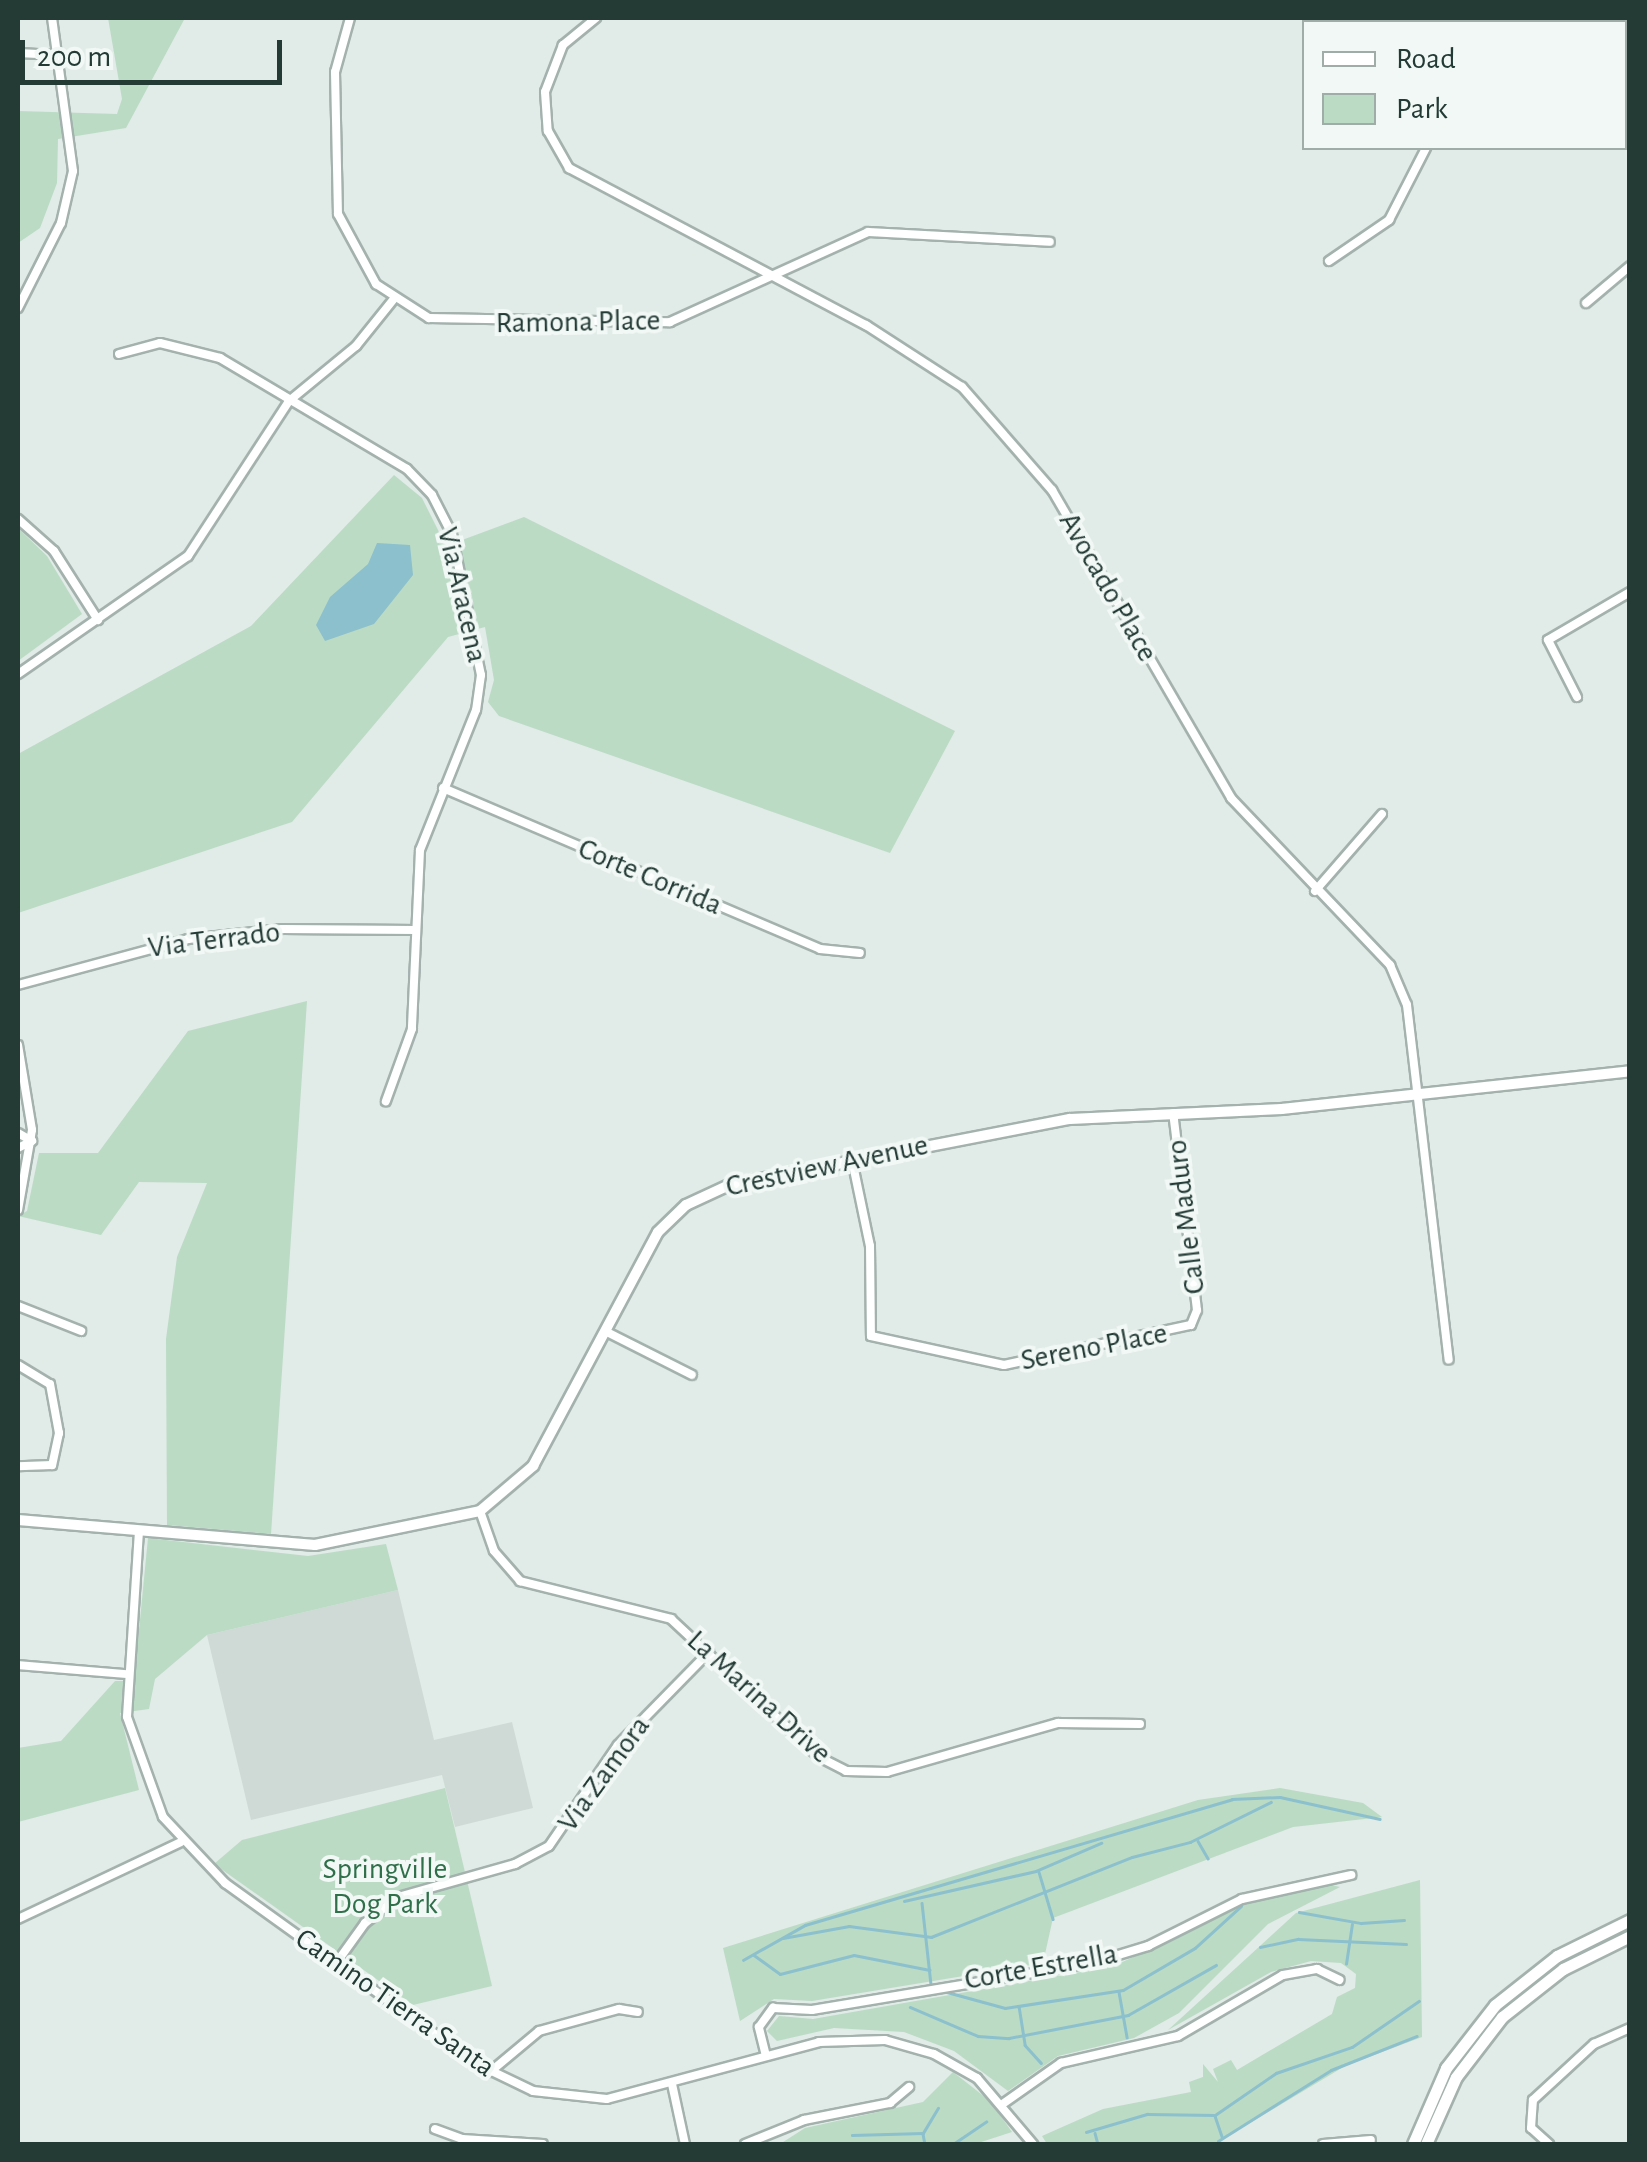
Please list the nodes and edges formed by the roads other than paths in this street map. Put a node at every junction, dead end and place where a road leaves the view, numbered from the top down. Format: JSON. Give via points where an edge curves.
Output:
{"nodes":[{"id":1,"x":52,"y":18,"type":"edge"},
{"id":2,"x":350,"y":18,"type":"edge"},
{"id":3,"x":596,"y":18,"type":"edge"},
{"id":4,"x":18,"y":53,"type":"edge"},
{"id":5,"x":58,"y":55,"type":"junction"},
{"id":6,"x":1425,"y":150,"type":"edge"},
{"id":7,"x":1050,"y":242,"type":"dead end"},
{"id":8,"x":1330,"y":261,"type":"dead end"},
{"id":9,"x":1630,"y":266,"type":"edge"},
{"id":10,"x":774,"y":277,"type":"junction"},
{"id":11,"x":393,"y":300,"type":"junction"},
{"id":12,"x":1586,"y":303,"type":"dead end"},
{"id":13,"x":18,"y":308,"type":"edge"},
{"id":14,"x":119,"y":354,"type":"dead end"},
{"id":15,"x":289,"y":401,"type":"junction"},
{"id":16,"x":18,"y":519,"type":"edge"},
{"id":17,"x":1630,"y":592,"type":"edge"},
{"id":18,"x":98,"y":620,"type":"junction"},
{"id":19,"x":18,"y":674,"type":"edge"},
{"id":20,"x":1578,"y":697,"type":"dead end"},
{"id":21,"x":443,"y":788,"type":"junction"},
{"id":22,"x":1382,"y":814,"type":"dead end"},
{"id":23,"x":1316,"y":891,"type":"junction"},
{"id":24,"x":416,"y":930,"type":"junction"},
{"id":25,"x":860,"y":952,"type":"dead end"},
{"id":26,"x":18,"y":985,"type":"edge"},
{"id":27,"x":18,"y":1046,"type":"edge"},
{"id":28,"x":1630,"y":1071,"type":"edge"},
{"id":29,"x":1418,"y":1094,"type":"junction"},
{"id":30,"x":386,"y":1101,"type":"dead end"},
{"id":31,"x":1173,"y":1113,"type":"junction"},
{"id":32,"x":18,"y":1133,"type":"edge"},
{"id":33,"x":32,"y":1141,"type":"junction"},
{"id":34,"x":18,"y":1148,"type":"edge"},
{"id":35,"x":852,"y":1160,"type":"junction"},
{"id":36,"x":18,"y":1210,"type":"edge"},
{"id":37,"x":18,"y":1306,"type":"edge"},
{"id":38,"x":1194,"y":1320,"type":"joint"},
{"id":39,"x":81,"y":1331,"type":"dead end"},
{"id":40,"x":607,"y":1332,"type":"junction"},
{"id":41,"x":1449,"y":1360,"type":"dead end"},
{"id":42,"x":18,"y":1364,"type":"edge"},
{"id":43,"x":692,"y":1374,"type":"dead end"},
{"id":44,"x":18,"y":1466,"type":"edge"},
{"id":45,"x":480,"y":1511,"type":"junction"},
{"id":46,"x":18,"y":1520,"type":"edge"},
{"id":47,"x":139,"y":1531,"type":"junction"},
{"id":48,"x":709,"y":1652,"type":"junction"},
{"id":49,"x":18,"y":1665,"type":"edge"},
{"id":50,"x":126,"y":1674,"type":"junction"},
{"id":51,"x":1140,"y":1724,"type":"dead end"},
{"id":52,"x":181,"y":1842,"type":"junction"},
{"id":53,"x":1352,"y":1875,"type":"dead end"},
{"id":54,"x":18,"y":1919,"type":"edge"},
{"id":55,"x":1630,"y":1920,"type":"edge"},
{"id":56,"x":1630,"y":1936,"type":"edge"},
{"id":57,"x":337,"y":1962,"type":"junction"},
{"id":58,"x":1340,"y":1980,"type":"dead end"},
{"id":59,"x":638,"y":2012,"type":"dead end"},
{"id":60,"x":1630,"y":2028,"type":"edge"},
{"id":61,"x":766,"y":2056,"type":"junction"},
{"id":62,"x":490,"y":2072,"type":"junction"},
{"id":63,"x":672,"y":2084,"type":"junction"},
{"id":64,"x":910,"y":2088,"type":"dead end"},
{"id":65,"x":1004,"y":2103,"type":"junction"},
{"id":66,"x":435,"y":2129,"type":"dead end"},
{"id":67,"x":1371,"y":2140,"type":"dead end"},
{"id":68,"x":543,"y":2144,"type":"edge"},
{"id":69,"x":686,"y":2144,"type":"edge"},
{"id":70,"x":745,"y":2144,"type":"edge"},
{"id":71,"x":1034,"y":2144,"type":"edge"},
{"id":72,"x":1323,"y":2144,"type":"edge"},
{"id":73,"x":1413,"y":2144,"type":"edge"},
{"id":74,"x":1426,"y":2144,"type":"edge"},
{"id":75,"x":1549,"y":2144,"type":"edge"}],
"edges":[{"from":1,"to":5,"type":"street"},
{"from":2,"to":11,"type":"street","via":[[335,72],[335,200],[351,246]]},
{"from":3,"to":10,"type":"street","name":"Avocado Place","via":[[563,44],[548,78],[545,121],[562,160],[585,182]]},
{"from":4,"to":5,"type":"street"},
{"from":5,"to":13,"type":"street","via":[[72,147],[69,194]]},
{"from":6,"to":8,"type":"street","via":[[1389,220]]},
{"from":7,"to":10,"type":"street","name":"Ramona Place","via":[[880,230]]},
{"from":9,"to":12,"type":"street"},
{"from":10,"to":11,"type":"street","name":"Ramona Place","via":[[696,315],[631,326],[455,323]]},
{"from":10,"to":23,"type":"street","name":"Avocado Place","via":[[947,375],[1020,446],[1231,798]]},
{"from":11,"to":15,"type":"street","via":[[356,346]]},
{"from":14,"to":15,"type":"street","name":"Via Aracena","via":[[144,344],[198,348]]},
{"from":15,"to":18,"type":"street","via":[[200,542]]},
{"from":15,"to":21,"type":"street","name":"Via Aracena","via":[[407,469],[446,518],[481,674],[476,710]]},
{"from":16,"to":18,"type":"street","via":[[54,551]]},
{"from":17,"to":20,"type":"street","via":[[1548,640]]},
{"from":18,"to":19,"type":"street"},
{"from":21,"to":24,"type":"street","name":"Via Aracena","via":[[418,862]]},
{"from":21,"to":25,"type":"street","name":"Corte Corrida","via":[[820,949]]},
{"from":22,"to":23,"type":"street"},
{"from":23,"to":29,"type":"street","name":"Avocado Place","via":[[1377,949],[1401,986]]},
{"from":24,"to":26,"type":"street","name":"Via Terrado","via":[[188,939]]},
{"from":24,"to":30,"type":"street","name":"Via Aracena","via":[[412,1029]]},
{"from":27,"to":33,"type":"street"},
{"from":28,"to":29,"type":"street","name":"Crestview Avenue"},
{"from":29,"to":31,"type":"street","name":"Crestview Avenue"},
{"from":29,"to":41,"type":"street","name":"Avocado Place"},
{"from":31,"to":35,"type":"street","name":"Crestview Avenue","via":[[1051,1122]]},
{"from":31,"to":38,"type":"street","name":"Calle Maduro"},
{"from":32,"to":33,"type":"street"},
{"from":33,"to":34,"type":"street"},
{"from":33,"to":36,"type":"street"},
{"from":35,"to":38,"type":"street","name":"Sereno Place","via":[[870,1246],[874,1338],[1004,1365],[1182,1330]]},
{"from":35,"to":40,"type":"street","name":"Crestview Avenue","via":[[729,1184],[686,1205],[651,1243]]},
{"from":37,"to":39,"type":"street"},
{"from":40,"to":43,"type":"street"},
{"from":40,"to":45,"type":"street","name":"Crestview Avenue","via":[[533,1466]]},
{"from":42,"to":44,"type":"street","via":[[50,1384],[59,1428],[52,1465]]},
{"from":45,"to":47,"type":"street","name":"Crestview Avenue","via":[[315,1545]]},
{"from":45,"to":48,"type":"street","name":"La Marina Drive","via":[[494,1551],[520,1580],[547,1593],[652,1610]]},
{"from":46,"to":47,"type":"street","name":"Crestview Avenue"},
{"from":47,"to":50,"type":"street","name":"Camino Tierra Santa"},
{"from":48,"to":51,"type":"street","name":"La Marina Drive","via":[[819,1757],[856,1774],[1058,1723]]},
{"from":48,"to":57,"type":"street","name":"Via Zamora","via":[[618,1745],[572,1822],[548,1846],[515,1864],[398,1896],[365,1922]]},
{"from":49,"to":50,"type":"street"},
{"from":50,"to":52,"type":"street","name":"Camino Tierra Santa","via":[[140,1768]]},
{"from":52,"to":54,"type":"street"},
{"from":52,"to":57,"type":"street","name":"Camino Tierra Santa","via":[[225,1883]]},
{"from":53,"to":61,"type":"street","name":"Corte Estrella","via":[[1242,1899],[1148,1946],[1092,1963],[812,2010],[773,2008],[759,2028]]},
{"from":55,"to":73,"type":"main road","via":[[1558,1956],[1495,2005],[1446,2068]]},
{"from":56,"to":74,"type":"main road","via":[[1563,1969],[1502,2017],[1456,2077]]},
{"from":57,"to":62,"type":"street","name":"Camino Tierra Santa"},
{"from":58,"to":65,"type":"street","via":[[1317,1969],[1283,1976],[1178,2036],[1061,2062]]},
{"from":59,"to":62,"type":"street","via":[[619,2009],[538,2032]]},
{"from":60,"to":75,"type":"street","via":[[1594,2044],[1536,2095],[1528,2116]]},
{"from":61,"to":63,"type":"street","name":"Camino Tierra Santa"},
{"from":61,"to":65,"type":"street","name":"Camino Tierra Santa","via":[[836,2039],[902,2043],[963,2069]]},
{"from":62,"to":63,"type":"street","name":"Camino Tierra Santa","via":[[578,2099]]},
{"from":63,"to":69,"type":"street"},
{"from":64,"to":70,"type":"street","via":[[890,2103],[804,2120]]},
{"from":65,"to":71,"type":"street","name":"Camino Tierra Santa"},
{"from":66,"to":68,"type":"street","via":[[462,2139]]},
{"from":67,"to":72,"type":"street"}]}
